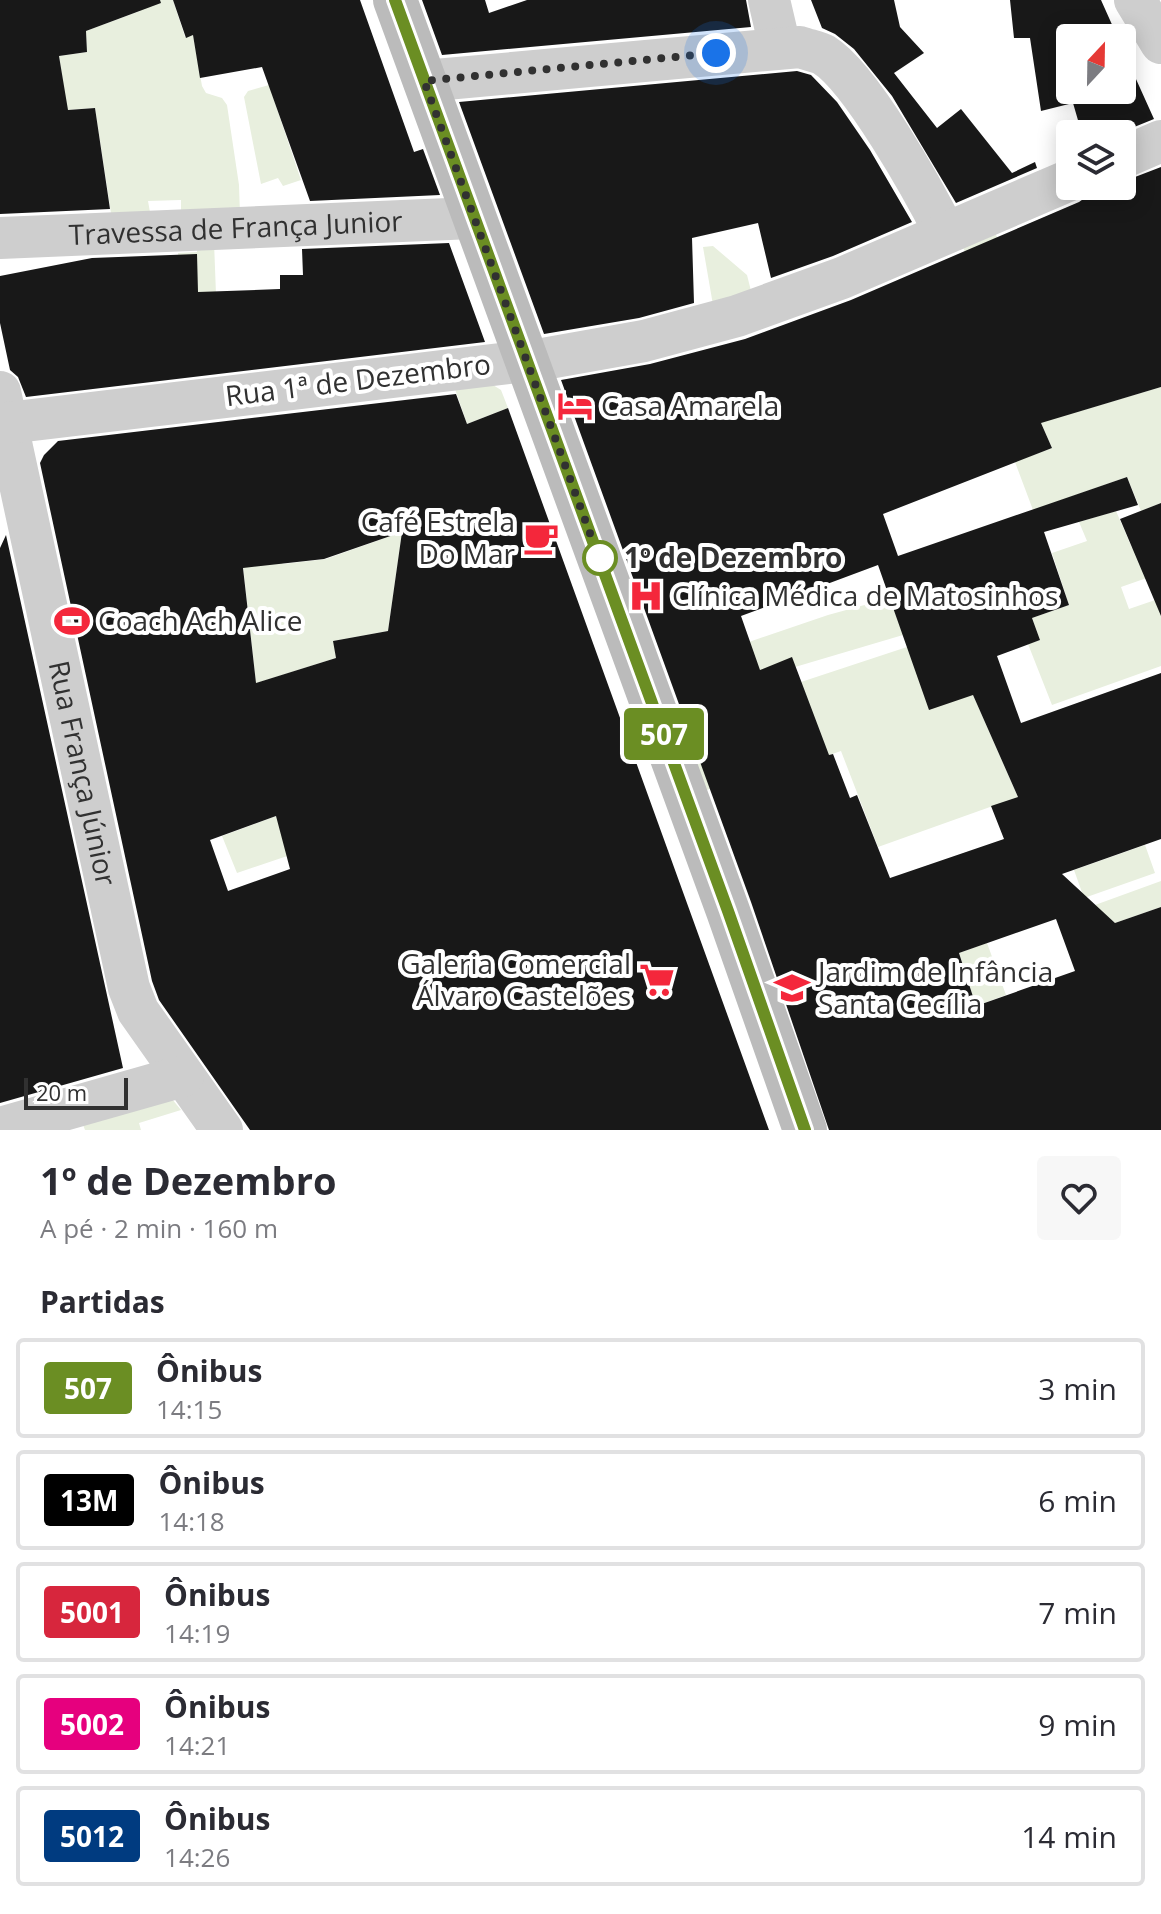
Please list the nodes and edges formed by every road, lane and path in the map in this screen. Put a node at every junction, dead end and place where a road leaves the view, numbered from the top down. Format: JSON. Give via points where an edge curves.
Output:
{"nodes":[{"id":1,"x":395,"y":0,"type":"edge"},
{"id":2,"x":769,"y":0,"type":"edge"},
{"id":3,"x":1135,"y":0,"type":"edge"},
{"id":4,"x":1161,"y":43,"type":"edge"},
{"id":5,"x":780,"y":47,"type":"junction"},
{"id":6,"x":424,"y":81,"type":"junction"},
{"id":7,"x":1161,"y":141,"type":"edge"},
{"id":8,"x":1136,"y":152,"type":"edge"},
{"id":9,"x":1056,"y":186,"type":"edge"},
{"id":10,"x":473,"y":218,"type":"junction"},
{"id":11,"x":945,"y":233,"type":"junction"},
{"id":12,"x":0,"y":238,"type":"edge"},
{"id":13,"x":527,"y":360,"type":"junction"},
{"id":14,"x":2,"y":413,"type":"edge"},
{"id":15,"x":183,"y":1076,"type":"junction"},
{"id":16,"x":0,"y":1128,"type":"edge"},
{"id":17,"x":222,"y":1130,"type":"edge"},
{"id":18,"x":805,"y":1130,"type":"edge"}],
"edges":[{"from":1,"to":6,"type":"street"},
{"from":2,"to":5,"type":"street"},
{"from":3,"to":4,"type":"street"},
{"from":5,"to":6,"type":"street"},
{"from":5,"to":11,"type":"street","via":[[823,54],[848,77]]},
{"from":6,"to":10,"type":"street"},
{"from":7,"to":8,"type":"street"},
{"from":9,"to":11,"type":"street","name":"Rua 1ª de Dezembro"},
{"from":10,"to":12,"type":"street","name":"Travessa de França Junior"},
{"from":10,"to":13,"type":"street"},
{"from":11,"to":13,"type":"street","name":"Rua 1ª de Dezembro","via":[[737,316],[644,341]]},
{"from":13,"to":14,"type":"street","name":"Rua 1ª de Dezembro"},
{"from":13,"to":18,"type":"street"},
{"from":14,"to":15,"type":"street","name":"Rua França Júnior","via":[[129,988],[138,1011]]},
{"from":15,"to":16,"type":"street"},
{"from":15,"to":17,"type":"street","name":"Rua França Júnior"}]}
